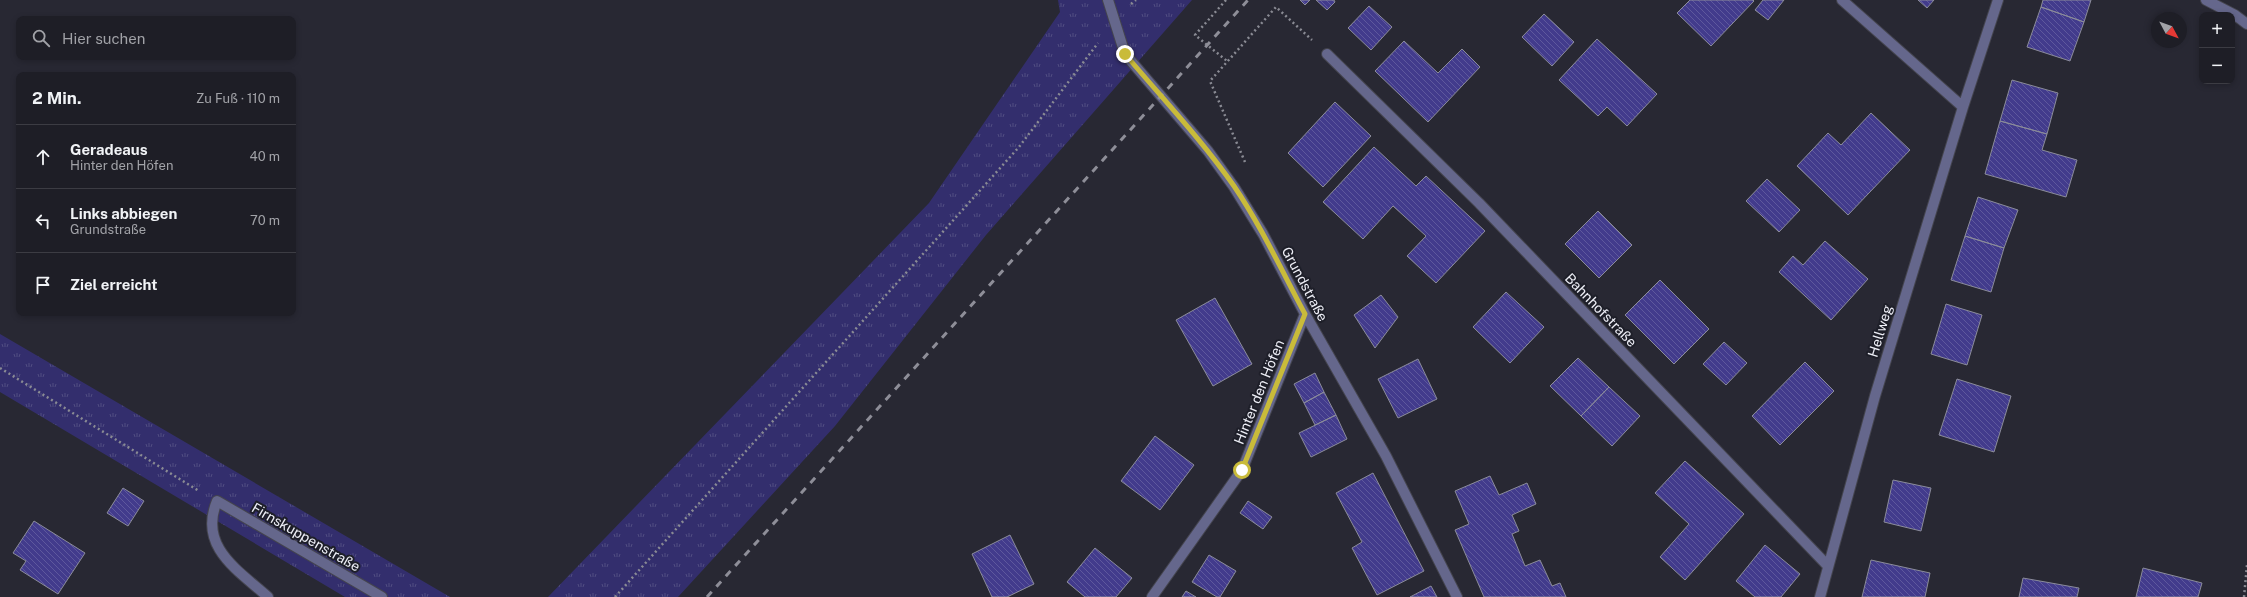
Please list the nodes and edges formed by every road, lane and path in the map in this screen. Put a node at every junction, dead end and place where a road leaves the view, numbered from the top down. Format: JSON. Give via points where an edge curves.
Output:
{"nodes":[{"id":1,"x":1108,"y":0,"type":"edge"},
{"id":2,"x":1226,"y":0,"type":"edge"},
{"id":3,"x":1842,"y":0,"type":"edge"},
{"id":4,"x":1998,"y":0,"type":"edge"},
{"id":5,"x":2206,"y":0,"type":"edge"},
{"id":6,"x":1116,"y":21,"type":"junction"},
{"id":7,"x":2247,"y":24,"type":"edge"},
{"id":8,"x":1327,"y":54,"type":"joint"},
{"id":9,"x":1227,"y":61,"type":"junction"},
{"id":10,"x":1963,"y":107,"type":"junction"},
{"id":11,"x":1245,"y":162,"type":"dead end"},
{"id":12,"x":1305,"y":314,"type":"junction"},
{"id":13,"x":0,"y":368,"type":"edge"},
{"id":14,"x":217,"y":501,"type":"junction"},
{"id":15,"x":1828,"y":565,"type":"junction"},
{"id":16,"x":2247,"y":566,"type":"edge"},
{"id":17,"x":268,"y":597,"type":"edge"},
{"id":18,"x":382,"y":597,"type":"edge"},
{"id":19,"x":615,"y":597,"type":"edge"},
{"id":20,"x":1152,"y":597,"type":"edge"},
{"id":21,"x":1457,"y":597,"type":"edge"},
{"id":22,"x":1820,"y":597,"type":"edge"},
{"id":23,"x":2244,"y":597,"type":"edge"}],
"edges":[{"from":1,"to":6,"type":"street","name":"Grundstraße"},
{"from":2,"to":9,"type":"path","via":[[1195,34]]},
{"from":3,"to":10,"type":"street"},
{"from":4,"to":10,"type":"street","name":"Hellweg"},
{"from":5,"to":7,"type":"street","via":[[2235,14]]},
{"from":6,"to":12,"type":"street","name":"Grundstraße","via":[[1125,54],[1208,151],[1234,187],[1263,234]]},
{"from":6,"to":19,"type":"path","via":[[1019,147]]},
{"from":8,"to":9,"type":"path","via":[[1276,7]]},
{"from":8,"to":15,"type":"street","name":"Bahnhofstraße","via":[[1484,209]]},
{"from":9,"to":11,"type":"path","via":[[1210,81]]},
{"from":10,"to":15,"type":"street","name":"Hellweg","via":[[1875,396]]},
{"from":12,"to":20,"type":"street","name":"Hinter den Höfen","via":[[1242,470]]},
{"from":12,"to":21,"type":"street","name":"Grundstraße","via":[[1386,456]]},
{"from":13,"to":14,"type":"path"},
{"from":14,"to":17,"type":"street","via":[[211,515],[212,536],[223,557]]},
{"from":14,"to":18,"type":"street","name":"Firnskuppenstraße"},
{"from":15,"to":22,"type":"street"},
{"from":16,"to":23,"type":"path"}]}
